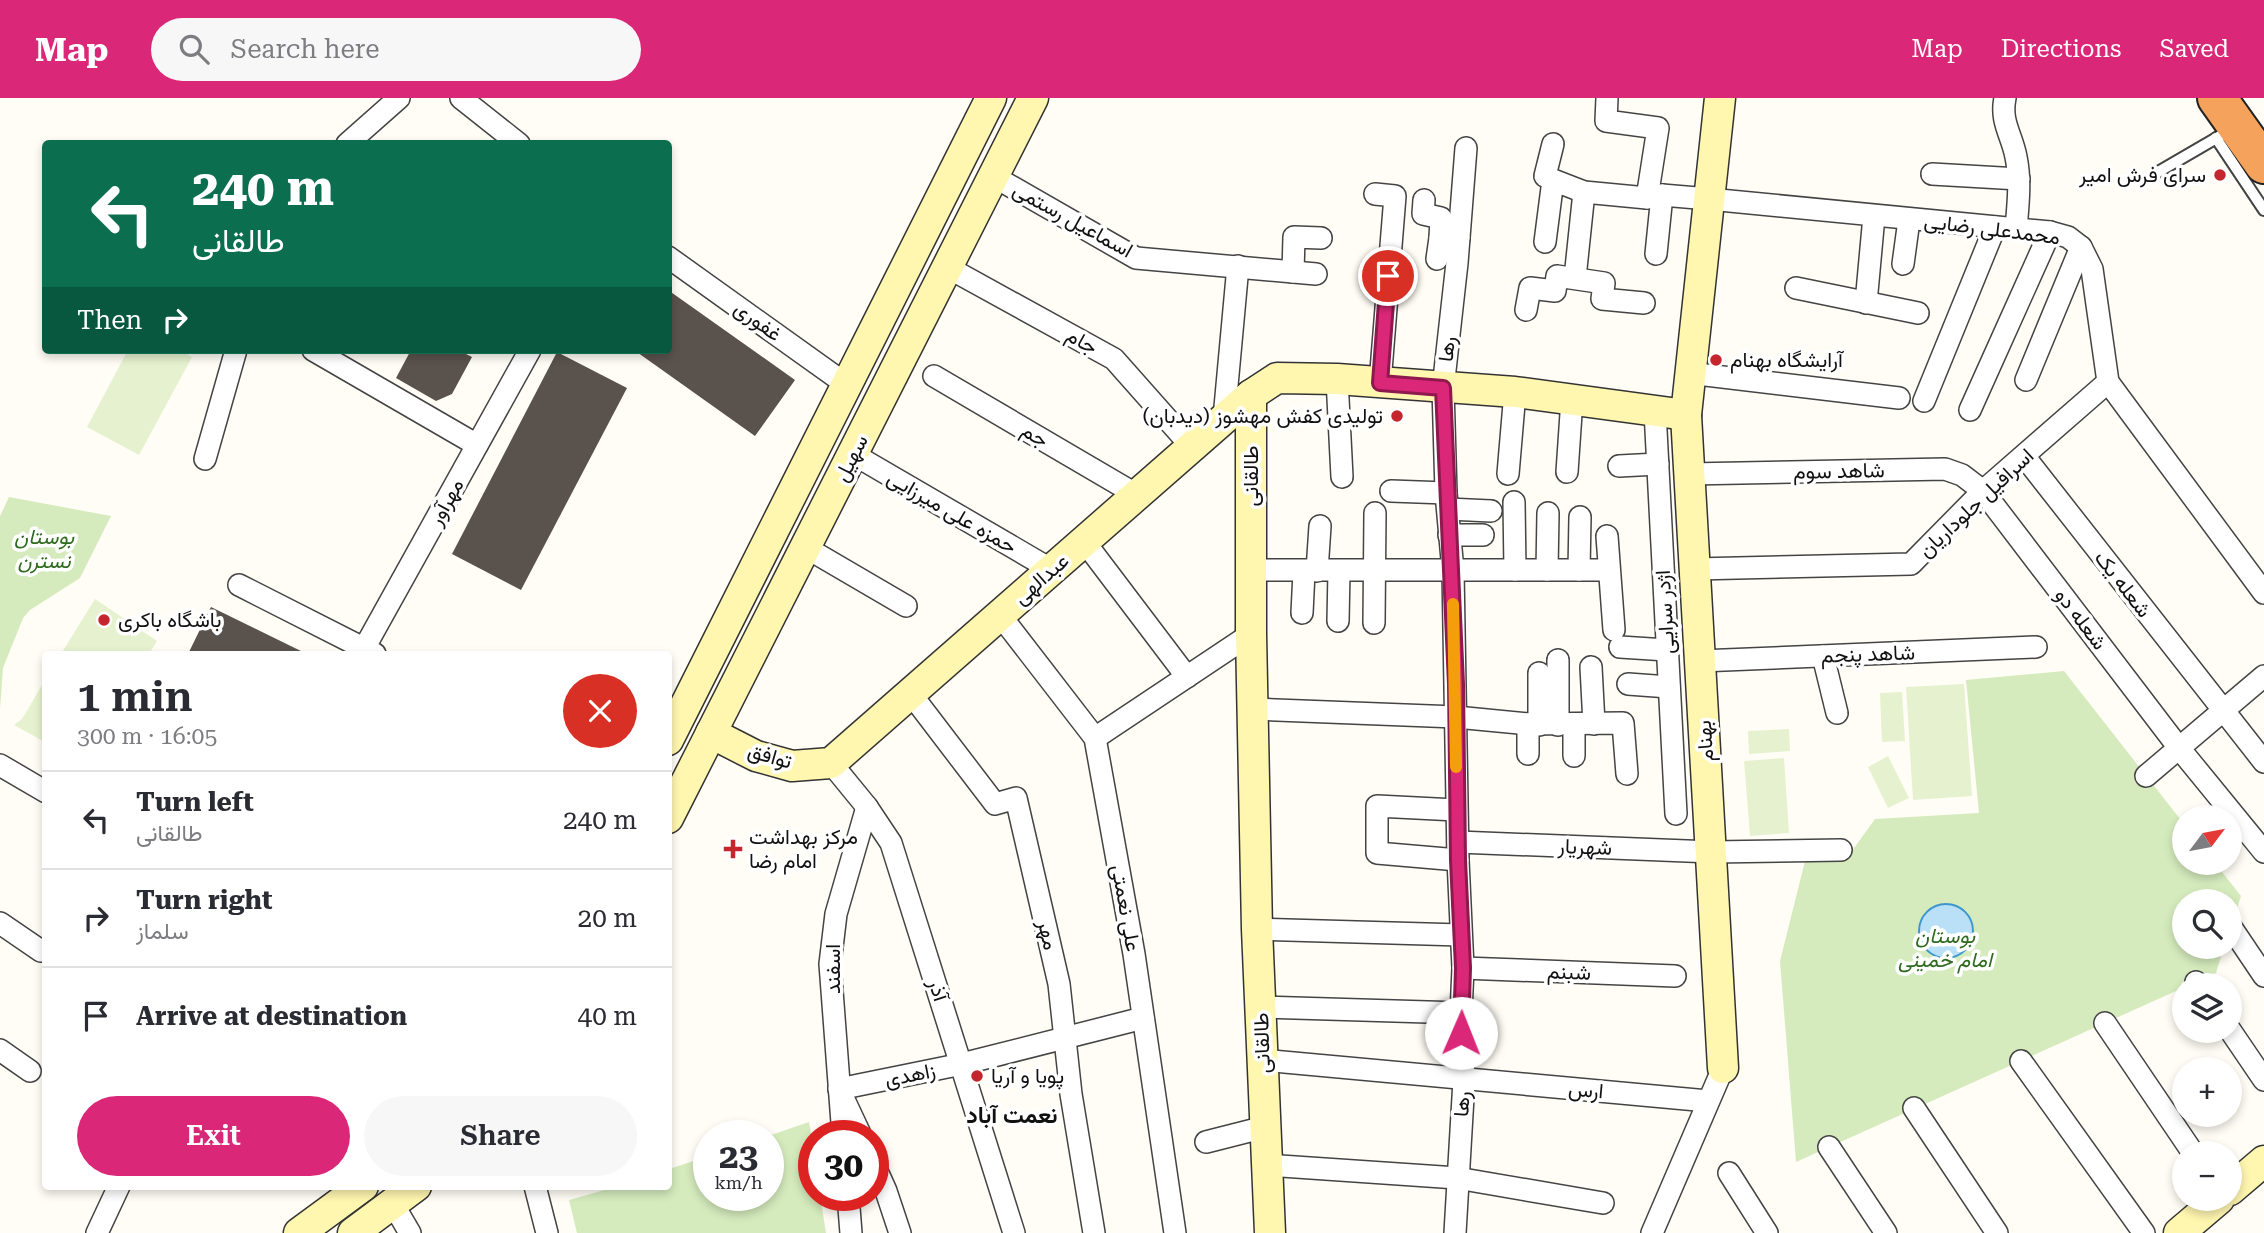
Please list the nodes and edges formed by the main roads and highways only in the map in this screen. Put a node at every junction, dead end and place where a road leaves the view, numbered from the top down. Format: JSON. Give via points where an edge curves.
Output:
{"nodes":[{"id":1,"x":2231,"y":117,"type":"edge"},
{"id":2,"x":2264,"y":163,"type":"edge"}],
"edges":[{"from":1,"to":2,"type":"highway"}]}
